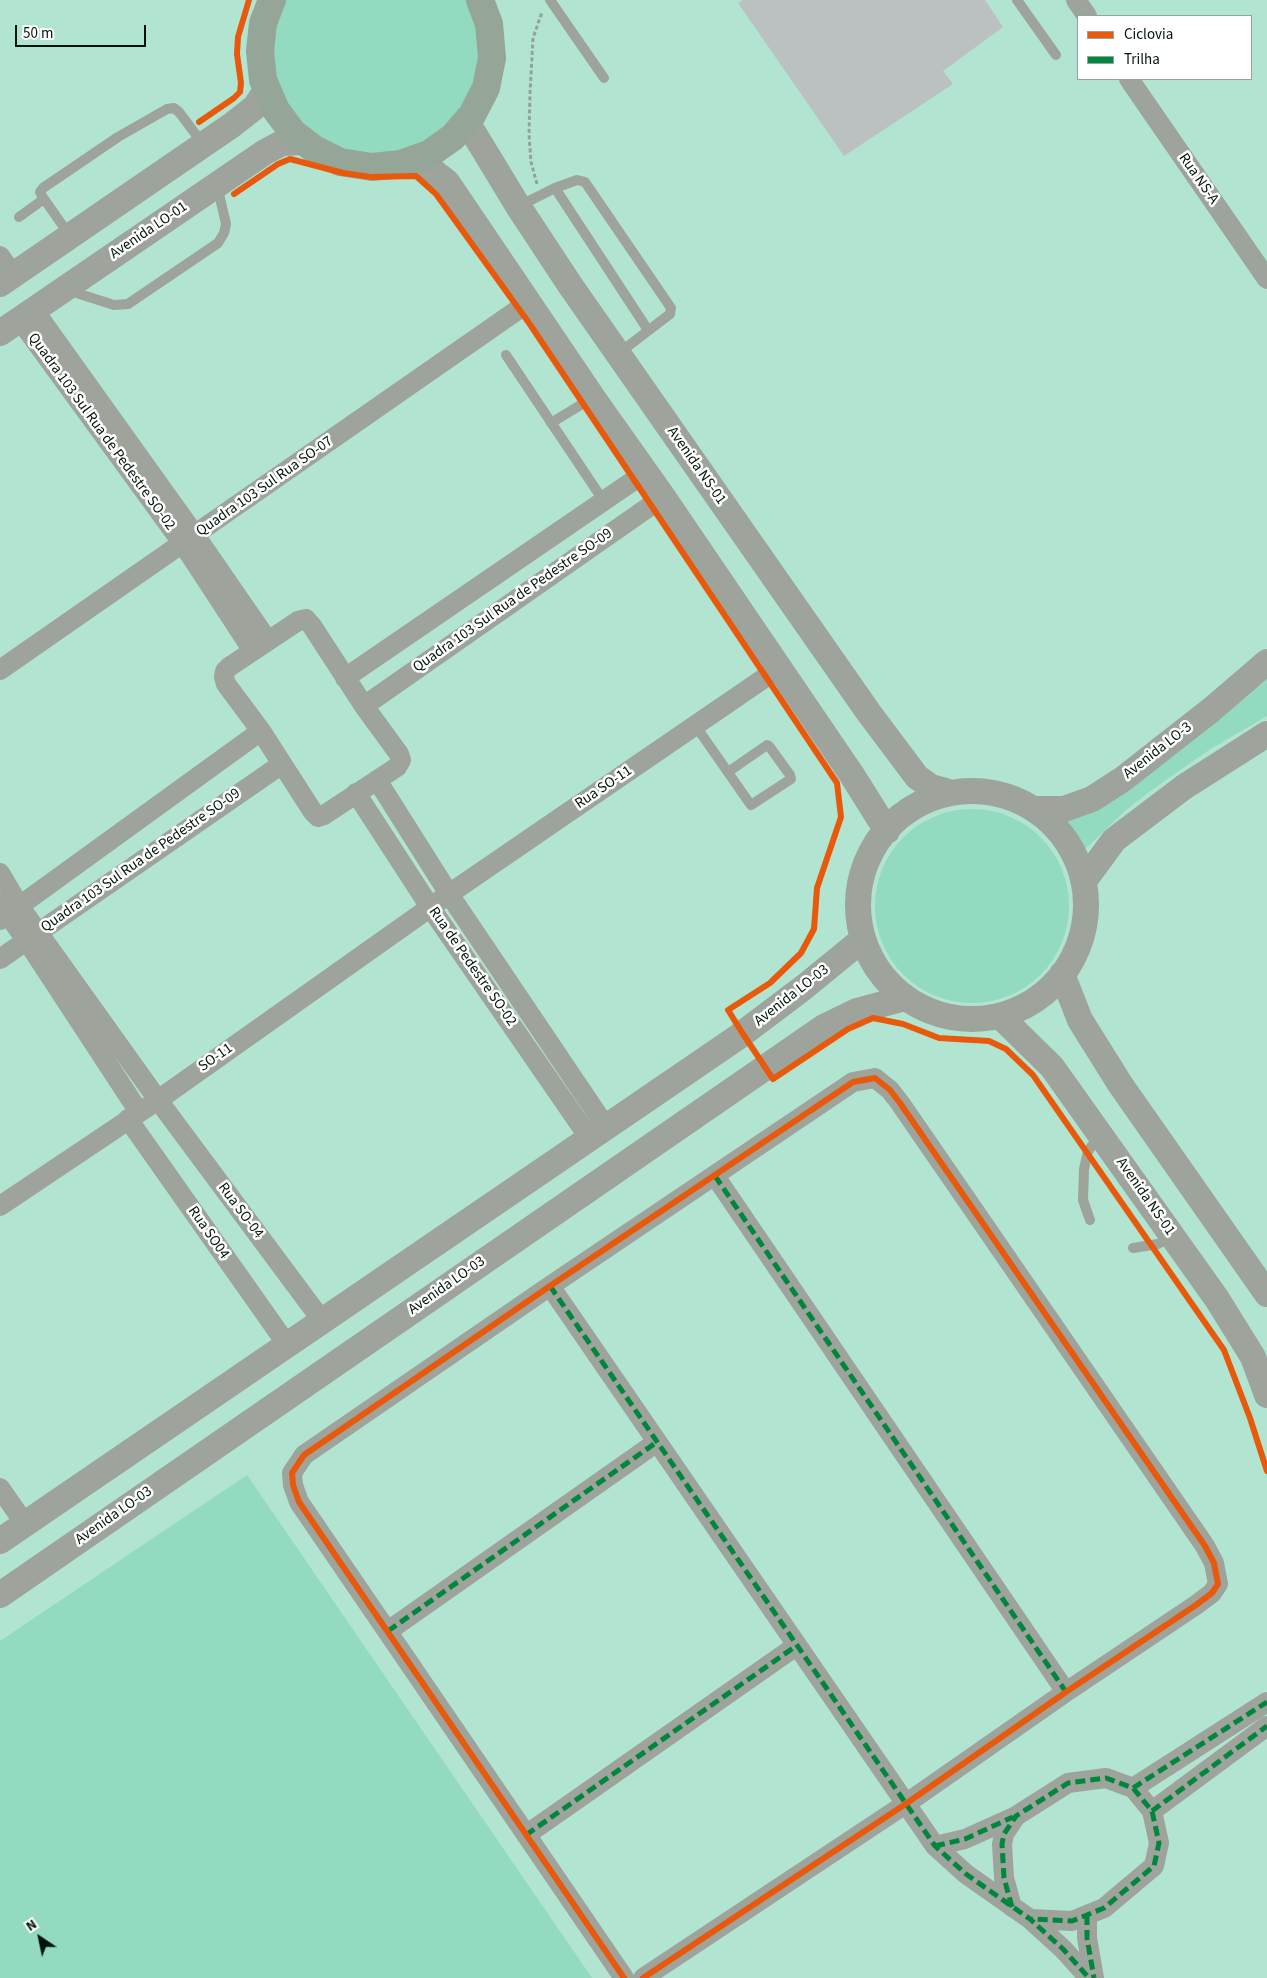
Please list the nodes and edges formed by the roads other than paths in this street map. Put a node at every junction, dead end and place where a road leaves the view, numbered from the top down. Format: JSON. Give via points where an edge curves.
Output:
{"nodes":[{"id":1,"x":272,"y":0,"type":"edge"},
{"id":2,"x":550,"y":0,"type":"edge"},
{"id":3,"x":1017,"y":0,"type":"edge"},
{"id":4,"x":1076,"y":0,"type":"edge"},
{"id":5,"x":488,"y":5,"type":"edge"},
{"id":6,"x":1086,"y":15,"type":"edge"},
{"id":7,"x":1056,"y":55,"type":"dead end"},
{"id":8,"x":604,"y":78,"type":"dead end"},
{"id":9,"x":1130,"y":80,"type":"edge"},
{"id":10,"x":266,"y":90,"type":"junction"},
{"id":11,"x":467,"y":122,"type":"junction"},
{"id":12,"x":303,"y":142,"type":"junction"},
{"id":13,"x":203,"y":145,"type":"junction"},
{"id":14,"x":417,"y":159,"type":"junction"},
{"id":15,"x":217,"y":185,"type":"junction"},
{"id":16,"x":554,"y":188,"type":"junction"},
{"id":17,"x":44,"y":199,"type":"junction"},
{"id":18,"x":528,"y":201,"type":"junction"},
{"id":19,"x":19,"y":217,"type":"dead end"},
{"id":20,"x":70,"y":236,"type":"junction"},
{"id":21,"x":4,"y":272,"type":"edge"},
{"id":22,"x":1267,"y":279,"type":"edge"},
{"id":23,"x":64,"y":289,"type":"junction"},
{"id":24,"x":529,"y":302,"type":"junction"},
{"id":25,"x":18,"y":321,"type":"edge"},
{"id":26,"x":648,"y":330,"type":"junction"},
{"id":27,"x":618,"y":354,"type":"junction"},
{"id":28,"x":506,"y":355,"type":"dead end"},
{"id":29,"x":593,"y":398,"type":"junction"},
{"id":30,"x":551,"y":424,"type":"junction"},
{"id":31,"x":646,"y":472,"type":"junction"},
{"id":32,"x":663,"y":497,"type":"junction"},
{"id":33,"x":603,"y":500,"type":"junction"},
{"id":34,"x":189,"y":540,"type":"junction"},
{"id":35,"x":261,"y":646,"type":"junction"},
{"id":36,"x":1267,"y":662,"type":"edge"},
{"id":37,"x":778,"y":668,"type":"junction"},
{"id":38,"x":0,"y":670,"type":"edge"},
{"id":39,"x":345,"y":678,"type":"junction"},
{"id":40,"x":364,"y":706,"type":"junction"},
{"id":41,"x":696,"y":725,"type":"junction"},
{"id":42,"x":261,"y":731,"type":"junction"},
{"id":43,"x":1267,"y":734,"type":"edge"},
{"id":44,"x":282,"y":764,"type":"junction"},
{"id":45,"x":728,"y":772,"type":"junction"},
{"id":46,"x":377,"y":780,"type":"junction"},
{"id":47,"x":946,"y":791,"type":"junction"},
{"id":48,"x":356,"y":794,"type":"junction"},
{"id":49,"x":1034,"y":809,"type":"junction"},
{"id":50,"x":887,"y":831,"type":"junction"},
{"id":51,"x":0,"y":873,"type":"edge"},
{"id":52,"x":1084,"y":881,"type":"junction"},
{"id":53,"x":449,"y":894,"type":"junction"},
{"id":54,"x":430,"y":908,"type":"junction"},
{"id":55,"x":7,"y":911,"type":"edge"},
{"id":56,"x":32,"y":936,"type":"junction"},
{"id":57,"x":863,"y":940,"type":"junction"},
{"id":58,"x":0,"y":960,"type":"edge"},
{"id":59,"x":1062,"y":974,"type":"junction"},
{"id":60,"x":905,"y":998,"type":"junction"},
{"id":61,"x":1000,"y":1016,"type":"junction"},
{"id":62,"x":158,"y":1100,"type":"junction"},
{"id":63,"x":133,"y":1116,"type":"junction"},
{"id":64,"x":598,"y":1133,"type":"junction"},
{"id":65,"x":1102,"y":1138,"type":"junction"},
{"id":66,"x":715,"y":1176,"type":"junction"},
{"id":67,"x":0,"y":1206,"type":"edge"},
{"id":68,"x":1090,"y":1220,"type":"dead end"},
{"id":69,"x":1172,"y":1236,"type":"junction"},
{"id":70,"x":1133,"y":1248,"type":"dead end"},
{"id":71,"x":550,"y":1286,"type":"junction"},
{"id":72,"x":1267,"y":1294,"type":"edge"},
{"id":73,"x":323,"y":1322,"type":"junction"},
{"id":74,"x":288,"y":1346,"type":"junction"},
{"id":75,"x":1267,"y":1395,"type":"edge"},
{"id":76,"x":657,"y":1442,"type":"junction"},
{"id":77,"x":0,"y":1488,"type":"edge"},
{"id":78,"x":7,"y":1534,"type":"edge"},
{"id":79,"x":0,"y":1595,"type":"edge"},
{"id":80,"x":388,"y":1631,"type":"junction"},
{"id":81,"x":796,"y":1646,"type":"junction"},
{"id":82,"x":1066,"y":1692,"type":"junction"},
{"id":83,"x":1267,"y":1702,"type":"edge"},
{"id":84,"x":1267,"y":1726,"type":"edge"},
{"id":85,"x":1133,"y":1788,"type":"junction"},
{"id":86,"x":907,"y":1803,"type":"junction"},
{"id":87,"x":1152,"y":1811,"type":"junction"},
{"id":88,"x":1016,"y":1816,"type":"junction"},
{"id":89,"x":526,"y":1835,"type":"junction"},
{"id":90,"x":935,"y":1846,"type":"junction"},
{"id":91,"x":1012,"y":1907,"type":"junction"},
{"id":92,"x":1087,"y":1915,"type":"junction"},
{"id":93,"x":1030,"y":1919,"type":"junction"},
{"id":94,"x":624,"y":1978,"type":"edge"},
{"id":95,"x":643,"y":1978,"type":"edge"},
{"id":96,"x":1089,"y":1978,"type":"edge"},
{"id":97,"x":1094,"y":1978,"type":"edge"}],
"edges":[{"from":1,"to":10,"type":"main road","via":[[260,42]]},
{"from":2,"to":8,"type":"lane"},
{"from":3,"to":7,"type":"lane"},
{"from":4,"to":6,"type":"street"},
{"from":5,"to":11,"type":"main road","via":[[492,41],[490,71],[483,96]]},
{"from":9,"to":22,"type":"street","name":"Rua NS-A"},
{"from":10,"to":12,"type":"main road","via":[[279,116]]},
{"from":10,"to":13,"type":"street","via":[[248,114]]},
{"from":11,"to":14,"type":"main road","via":[[445,144]]},
{"from":11,"to":18,"type":"street","name":"Avenida NS-01"},
{"from":12,"to":14,"type":"main road","via":[[331,158],[356,165],[385,166]]},
{"from":12,"to":15,"type":"street","name":"Avenida LO-01","via":[[272,147]]},
{"from":13,"to":17,"type":"lane","via":[[179,112],[174,108],[167,109],[118,137],[43,188],[40,192]]},
{"from":13,"to":20,"type":"street"},
{"from":14,"to":24,"type":"street","via":[[447,182]]},
{"from":15,"to":23,"type":"street","name":"Avenida LO-01"},
{"from":15,"to":23,"type":"lane","via":[[226,224],[218,243],[128,304],[114,305]]},
{"from":16,"to":18,"type":"lane"},
{"from":16,"to":26,"type":"lane"},
{"from":16,"to":26,"type":"lane","via":[[577,180],[585,182],[671,308],[670,314]]},
{"from":17,"to":19,"type":"lane"},
{"from":17,"to":20,"type":"lane"},
{"from":18,"to":27,"type":"street","name":"Avenida NS-01"},
{"from":20,"to":21,"type":"street"},
{"from":23,"to":25,"type":"street","name":"Avenida LO-01"},
{"from":24,"to":29,"type":"street"},
{"from":24,"to":34,"type":"street","name":"Quadra 103 Sul Rua SO-07"},
{"from":25,"to":34,"type":"street","name":"Quadra 103 Sul Rua de Pedestre SO-02"},
{"from":26,"to":27,"type":"lane"},
{"from":27,"to":47,"type":"street","name":"Avenida NS-01","via":[[908,766],[931,787]]},
{"from":28,"to":30,"type":"lane"},
{"from":29,"to":30,"type":"lane"},
{"from":29,"to":31,"type":"street"},
{"from":30,"to":33,"type":"lane"},
{"from":31,"to":32,"type":"street"},
{"from":31,"to":33,"type":"street","name":"Quadra 103 Sul Rua de Pedestre SO-09"},
{"from":32,"to":37,"type":"street"},
{"from":32,"to":40,"type":"street","name":"Quadra 103 Sul Rua de Pedestre SO-09"},
{"from":33,"to":39,"type":"street","name":"Quadra 103 Sul Rua de Pedestre SO-09"},
{"from":34,"to":35,"type":"street"},
{"from":34,"to":38,"type":"street","name":"Quadra 103 Sul Rua SO-07"},
{"from":35,"to":39,"type":"street","via":[[306,619]]},
{"from":35,"to":42,"type":"street","via":[[227,668],[224,674],[224,680]]},
{"from":36,"to":49,"type":"street","name":"Avenida LO-3","via":[[1123,779],[1092,799],[1064,809]]},
{"from":37,"to":41,"type":"street","name":"Rua SO-11"},
{"from":37,"to":50,"type":"street"},
{"from":39,"to":40,"type":"street"},
{"from":40,"to":46,"type":"street","via":[[401,758],[397,767]]},
{"from":41,"to":45,"type":"lane"},
{"from":41,"to":53,"type":"street","name":"Rua SO-11"},
{"from":42,"to":44,"type":"street"},
{"from":42,"to":55,"type":"street"},
{"from":43,"to":52,"type":"street","via":[[1184,787],[1114,840]]},
{"from":44,"to":48,"type":"street","via":[[318,817]]},
{"from":44,"to":56,"type":"street","name":"Quadra 103 Sul Rua de Pedestre SO-09"},
{"from":45,"to":45,"type":"lane","via":[[751,805],[791,779],[767,745]]},
{"from":46,"to":48,"type":"street"},
{"from":46,"to":53,"type":"street","name":"Rua de Pedestre SO-02"},
{"from":47,"to":49,"type":"street","via":[[1000,794]]},
{"from":47,"to":50,"type":"street","via":[[896,820]]},
{"from":48,"to":54,"type":"street","name":"Rua de Pedestre SO-02"},
{"from":49,"to":52,"type":"street","via":[[1057,828],[1069,845]]},
{"from":50,"to":57,"type":"street","via":[[872,849],[859,883],[857,920]]},
{"from":51,"to":55,"type":"street"},
{"from":52,"to":59,"type":"street","via":[[1086,918],[1076,954]]},
{"from":53,"to":54,"type":"street","name":"Rua SO-11"},
{"from":53,"to":64,"type":"street","name":"Rua de Pedestre SO-02"},
{"from":54,"to":62,"type":"street","name":"SO-11"},
{"from":54,"to":64,"type":"street","name":"Rua de Pedestre SO-02"},
{"from":55,"to":56,"type":"street"},
{"from":56,"to":58,"type":"street","name":"Quadra 103 Sul Rua de Pedestre SO-09"},
{"from":56,"to":62,"type":"street","name":"Rua SO-04"},
{"from":56,"to":63,"type":"street","name":"Rua SO04"},
{"from":57,"to":60,"type":"street","via":[[868,956],[889,986]]},
{"from":57,"to":64,"type":"street","name":"Avenida LO-03","via":[[738,1037]]},
{"from":59,"to":61,"type":"street","via":[[1056,984],[1026,1007]]},
{"from":59,"to":72,"type":"street","via":[[1080,1020],[1120,1084]]},
{"from":60,"to":61,"type":"street","via":[[919,1008],[954,1020]]},
{"from":60,"to":79,"type":"street","name":"Avenida LO-03","via":[[856,1011],[824,1027]]},
{"from":61,"to":65,"type":"street","name":"Avenida NS-01","via":[[1052,1067]]},
{"from":62,"to":63,"type":"street","name":"SO-11"},
{"from":62,"to":73,"type":"street","name":"Rua SO-04"},
{"from":63,"to":67,"type":"street","name":"SO-11"},
{"from":63,"to":74,"type":"street","name":"Rua SO04"},
{"from":64,"to":73,"type":"street","name":"Avenida LO-03"},
{"from":65,"to":68,"type":"lane","via":[[1088,1151],[1084,1169],[1083,1200]]},
{"from":65,"to":69,"type":"street","name":"Avenida NS-01"},
{"from":66,"to":71,"type":"street"},
{"from":66,"to":82,"type":"street"},
{"from":66,"to":82,"type":"street","via":[[853,1082],[870,1078],[879,1080],[900,1103],[1200,1538],[1215,1569],[1218,1584],[1212,1593]]},
{"from":69,"to":70,"type":"lane","via":[[1158,1244]]},
{"from":69,"to":75,"type":"street","name":"Avenida NS-01","via":[[1217,1299],[1252,1357]]},
{"from":71,"to":76,"type":"street"},
{"from":71,"to":80,"type":"street","via":[[304,1455],[292,1473],[299,1502]]},
{"from":73,"to":74,"type":"street","name":"Avenida LO-03"},
{"from":74,"to":78,"type":"street","name":"Avenida LO-03"},
{"from":76,"to":80,"type":"street"},
{"from":76,"to":81,"type":"street"},
{"from":77,"to":78,"type":"street"},
{"from":80,"to":89,"type":"street"},
{"from":81,"to":86,"type":"street"},
{"from":81,"to":89,"type":"street"},
{"from":82,"to":86,"type":"street"},
{"from":83,"to":85,"type":"street"},
{"from":84,"to":87,"type":"street"},
{"from":85,"to":87,"type":"street"},
{"from":85,"to":88,"type":"street","via":[[1106,1778],[1068,1783]]},
{"from":86,"to":90,"type":"street"},
{"from":86,"to":95,"type":"street"},
{"from":87,"to":92,"type":"street","via":[[1159,1843],[1154,1866],[1104,1908]]},
{"from":88,"to":90,"type":"street","via":[[965,1839]]},
{"from":88,"to":91,"type":"street","via":[[1004,1834],[1002,1844],[1004,1878]]},
{"from":89,"to":94,"type":"street"},
{"from":90,"to":91,"type":"street","via":[[966,1874]]},
{"from":91,"to":93,"type":"street"},
{"from":92,"to":93,"type":"street","via":[[1072,1921]]},
{"from":92,"to":97,"type":"street","via":[[1087,1938]]},
{"from":93,"to":96,"type":"street"}]}
